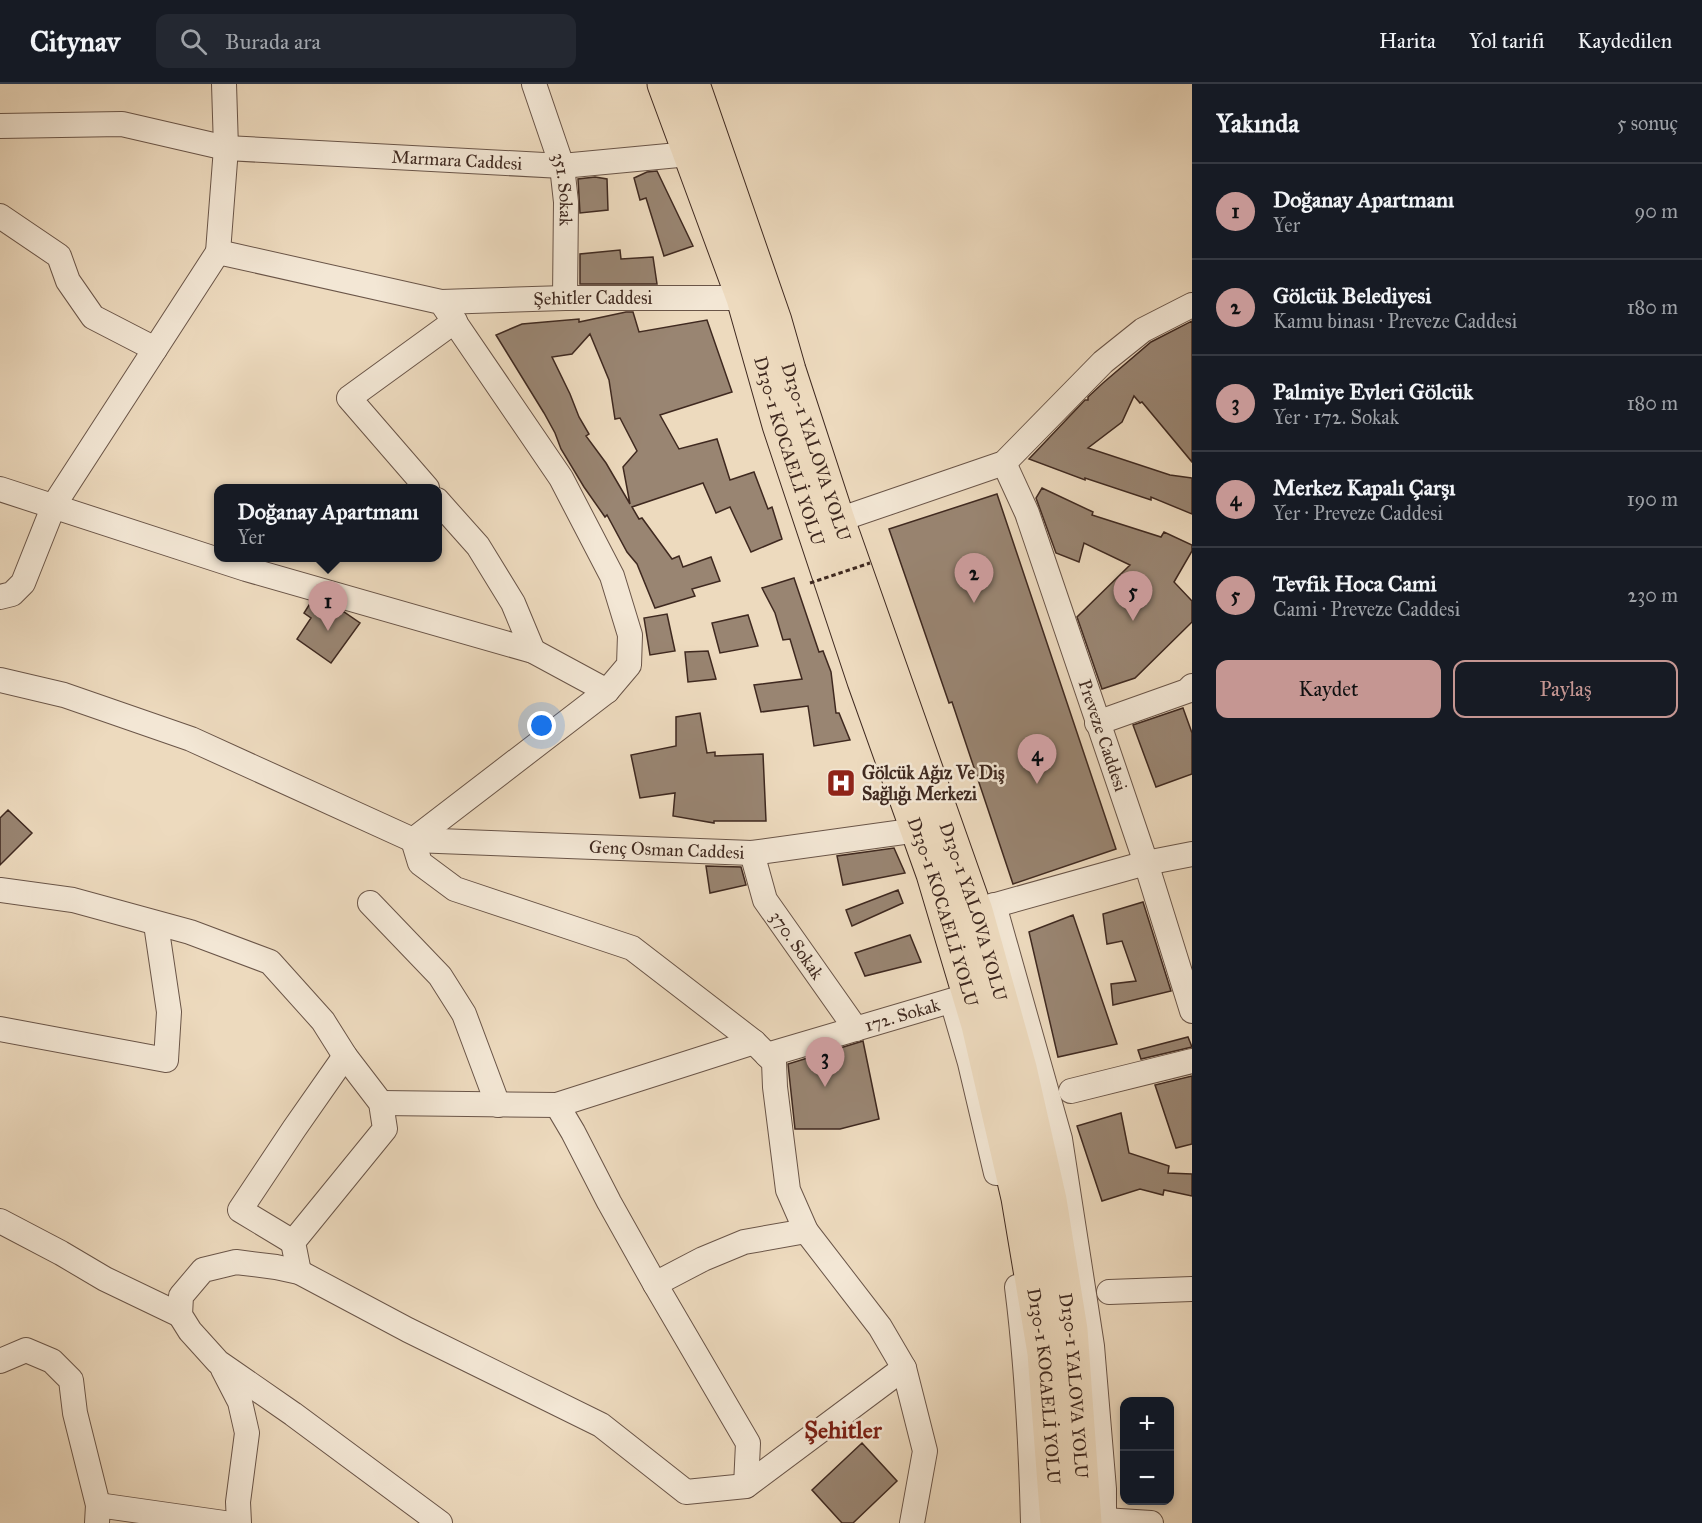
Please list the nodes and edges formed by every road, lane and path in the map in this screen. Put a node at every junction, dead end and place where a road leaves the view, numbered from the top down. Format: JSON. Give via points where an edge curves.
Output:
{"nodes":[{"id":1,"x":224,"y":84,"type":"edge"},
{"id":2,"x":534,"y":84,"type":"edge"},
{"id":3,"x":653,"y":84,"type":"edge"},
{"id":4,"x":664,"y":84,"type":"edge"},
{"id":5,"x":693,"y":84,"type":"edge"},
{"id":6,"x":0,"y":126,"type":"edge"},
{"id":7,"x":226,"y":148,"type":"junction"},
{"id":8,"x":683,"y":155,"type":"junction"},
{"id":9,"x":562,"y":166,"type":"junction"},
{"id":10,"x":0,"y":216,"type":"edge"},
{"id":11,"x":218,"y":252,"type":"junction"},
{"id":12,"x":565,"y":298,"type":"junction"},
{"id":13,"x":743,"y":298,"type":"junction"},
{"id":14,"x":1192,"y":304,"type":"edge"},
{"id":15,"x":448,"y":312,"type":"junction"},
{"id":16,"x":155,"y":349,"type":"junction"},
{"id":17,"x":1004,"y":463,"type":"junction"},
{"id":18,"x":424,"y":484,"type":"edge"},
{"id":19,"x":0,"y":489,"type":"edge"},
{"id":20,"x":442,"y":505,"type":"edge"},
{"id":21,"x":54,"y":506,"type":"junction"},
{"id":22,"x":838,"y":520,"type":"junction"},
{"id":23,"x":214,"y":558,"type":"edge"},
{"id":24,"x":225,"y":562,"type":"edge"},
{"id":25,"x":870,"y":563,"type":"dead end"},
{"id":26,"x":810,"y":583,"type":"dead end"},
{"id":27,"x":0,"y":597,"type":"edge"},
{"id":28,"x":533,"y":651,"type":"junction"},
{"id":29,"x":0,"y":680,"type":"edge"},
{"id":30,"x":1192,"y":686,"type":"edge"},
{"id":31,"x":607,"y":691,"type":"junction"},
{"id":32,"x":1097,"y":723,"type":"junction"},
{"id":33,"x":918,"y":830,"type":"junction"},
{"id":34,"x":413,"y":840,"type":"junction"},
{"id":35,"x":752,"y":853,"type":"junction"},
{"id":36,"x":1192,"y":854,"type":"edge"},
{"id":37,"x":1146,"y":863,"type":"junction"},
{"id":38,"x":0,"y":890,"type":"edge"},
{"id":39,"x":369,"y":903,"type":"dead end"},
{"id":40,"x":985,"y":908,"type":"junction"},
{"id":41,"x":156,"y":924,"type":"junction"},
{"id":42,"x":961,"y":998,"type":"junction"},
{"id":43,"x":1192,"y":1011,"type":"edge"},
{"id":44,"x":0,"y":1029,"type":"edge"},
{"id":45,"x":856,"y":1029,"type":"junction"},
{"id":46,"x":761,"y":1048,"type":"junction"},
{"id":47,"x":345,"y":1056,"type":"junction"},
{"id":48,"x":1192,"y":1061,"type":"edge"},
{"id":49,"x":1071,"y":1091,"type":"dead end"},
{"id":50,"x":381,"y":1103,"type":"junction"},
{"id":51,"x":498,"y":1105,"type":"junction"},
{"id":52,"x":557,"y":1105,"type":"junction"},
{"id":53,"x":0,"y":1221,"type":"edge"},
{"id":54,"x":806,"y":1231,"type":"junction"},
{"id":55,"x":293,"y":1242,"type":"junction"},
{"id":56,"x":299,"y":1272,"type":"junction"},
{"id":57,"x":655,"y":1284,"type":"junction"},
{"id":58,"x":1192,"y":1289,"type":"edge"},
{"id":59,"x":1109,"y":1292,"type":"dead end"},
{"id":60,"x":180,"y":1316,"type":"junction"},
{"id":61,"x":0,"y":1361,"type":"edge"},
{"id":62,"x":218,"y":1362,"type":"junction"},
{"id":63,"x":904,"y":1368,"type":"junction"},
{"id":64,"x":746,"y":1486,"type":"junction"},
{"id":65,"x":97,"y":1514,"type":"edge"},
{"id":66,"x":1098,"y":1522,"type":"edge"},
{"id":67,"x":224,"y":1523,"type":"edge"},
{"id":68,"x":239,"y":1523,"type":"edge"},
{"id":69,"x":440,"y":1523,"type":"edge"},
{"id":70,"x":912,"y":1523,"type":"edge"},
{"id":71,"x":1033,"y":1523,"type":"edge"},
{"id":72,"x":1057,"y":1523,"type":"edge"},
{"id":73,"x":1150,"y":1523,"type":"edge"}],
"edges":[{"from":1,"to":7,"type":"street"},
{"from":2,"to":9,"type":"street","name":"351. Sokak"},
{"from":3,"to":8,"type":"street"},
{"from":4,"to":8,"type":"highway","name":"D130-1 KOCAELİ YOLU"},
{"from":5,"to":22,"type":"highway","name":"D130-1 YALOVA YOLU","via":[[775,321]]},
{"from":6,"to":7,"type":"street","name":"Marmara Caddesi","via":[[122,124]]},
{"from":7,"to":9,"type":"street","name":"Marmara Caddesi"},
{"from":7,"to":11,"type":"street"},
{"from":8,"to":9,"type":"street","name":"Marmara Caddesi"},
{"from":8,"to":13,"type":"highway","name":"D130-1 KOCAELİ YOLU"},
{"from":9,"to":12,"type":"street","name":"351. Sokak","via":[[566,202]]},
{"from":10,"to":16,"type":"street","via":[[58,256],[68,281],[93,317]]},
{"from":11,"to":15,"type":"street","name":"Şehitler Caddesi"},
{"from":11,"to":16,"type":"street"},
{"from":12,"to":13,"type":"street","name":"Şehitler Caddesi"},
{"from":12,"to":15,"type":"street","name":"Şehitler Caddesi"},
{"from":13,"to":33,"type":"highway","name":"D130-1 KOCAELİ YOLU","via":[[779,426]]},
{"from":14,"to":17,"type":"street","via":[[1143,330],[1103,362]]},
{"from":15,"to":18,"type":"street","via":[[349,398]]},
{"from":15,"to":31,"type":"street","via":[[561,478],[612,576],[630,634],[629,665]]},
{"from":16,"to":21,"type":"street"},
{"from":17,"to":22,"type":"street"},
{"from":17,"to":32,"type":"street","name":"Preveze Caddesi","via":[[1027,513]]},
{"from":19,"to":21,"type":"street"},
{"from":20,"to":28,"type":"street","via":[[478,546],[513,603]]},
{"from":21,"to":23,"type":"street"},
{"from":21,"to":27,"type":"street","via":[[23,583],[12,594]]},
{"from":22,"to":40,"type":"highway","name":"D130-1 YALOVA YOLU"},
{"from":24,"to":28,"type":"street"},
{"from":25,"to":26,"type":"path","bridge":true},
{"from":28,"to":31,"type":"street"},
{"from":29,"to":34,"type":"street","via":[[64,695],[191,739]]},
{"from":30,"to":32,"type":"street"},
{"from":31,"to":34,"type":"street"},
{"from":32,"to":37,"type":"street","name":"Preveze Caddesi"},
{"from":33,"to":35,"type":"street","name":"Genç Osman Caddesi"},
{"from":33,"to":42,"type":"highway","name":"D130-1 KOCAELİ YOLU","via":[[933,874]]},
{"from":34,"to":35,"type":"street","name":"Genç Osman Caddesi"},
{"from":34,"to":46,"type":"street","via":[[420,863],[455,889],[632,948]]},
{"from":35,"to":45,"type":"street","name":"370. Sokak","via":[[765,900]]},
{"from":36,"to":37,"type":"street"},
{"from":37,"to":40,"type":"street"},
{"from":37,"to":43,"type":"street","name":"Preveze Caddesi"},
{"from":38,"to":41,"type":"street","via":[[73,900]]},
{"from":39,"to":51,"type":"street","via":[[440,976],[464,1014]]},
{"from":40,"to":66,"type":"highway","name":"D130-1 YALOVA YOLU","via":[[1050,1200]]},
{"from":41,"to":44,"type":"street","via":[[168,1012],[166,1060]]},
{"from":41,"to":47,"type":"street","via":[[190,932],[270,962],[323,1021]]},
{"from":42,"to":45,"type":"street","name":"172. Sokak"},
{"from":42,"to":71,"type":"street","via":[[970,1063],[1016,1273],[1023,1327]]},
{"from":42,"to":72,"type":"highway","name":"D130-1 KOCAELİ YOLU","via":[[978,1025],[1018,1198],[1044,1353]]},
{"from":45,"to":46,"type":"street","name":"172. Sokak"},
{"from":46,"to":52,"type":"street","name":"172. Sokak"},
{"from":46,"to":54,"type":"street","via":[[774,1062],[788,1190]]},
{"from":47,"to":50,"type":"street"},
{"from":47,"to":55,"type":"street","via":[[240,1210]]},
{"from":48,"to":49,"type":"street"},
{"from":50,"to":51,"type":"street","name":"172. Sokak"},
{"from":50,"to":55,"type":"street","via":[[385,1129]]},
{"from":51,"to":52,"type":"street","name":"172. Sokak"},
{"from":52,"to":57,"type":"street"},
{"from":53,"to":60,"type":"street","via":[[105,1280]]},
{"from":54,"to":57,"type":"street","via":[[744,1242]]},
{"from":54,"to":63,"type":"street","via":[[880,1327]]},
{"from":55,"to":56,"type":"street"},
{"from":56,"to":60,"type":"street","via":[[236,1262],[203,1270],[181,1296]]},
{"from":56,"to":64,"type":"street","via":[[601,1425],[686,1492]]},
{"from":57,"to":64,"type":"street","via":[[748,1443]]},
{"from":58,"to":59,"type":"street"},
{"from":60,"to":62,"type":"street"},
{"from":61,"to":65,"type":"street","via":[[26,1350],[52,1360],[71,1380]]},
{"from":62,"to":68,"type":"street","via":[[240,1402],[246,1433]]},
{"from":62,"to":69,"type":"street"},
{"from":63,"to":64,"type":"street"},
{"from":63,"to":70,"type":"street","via":[[925,1451]]},
{"from":65,"to":67,"type":"street"},
{"from":66,"to":73,"type":"street"}]}
